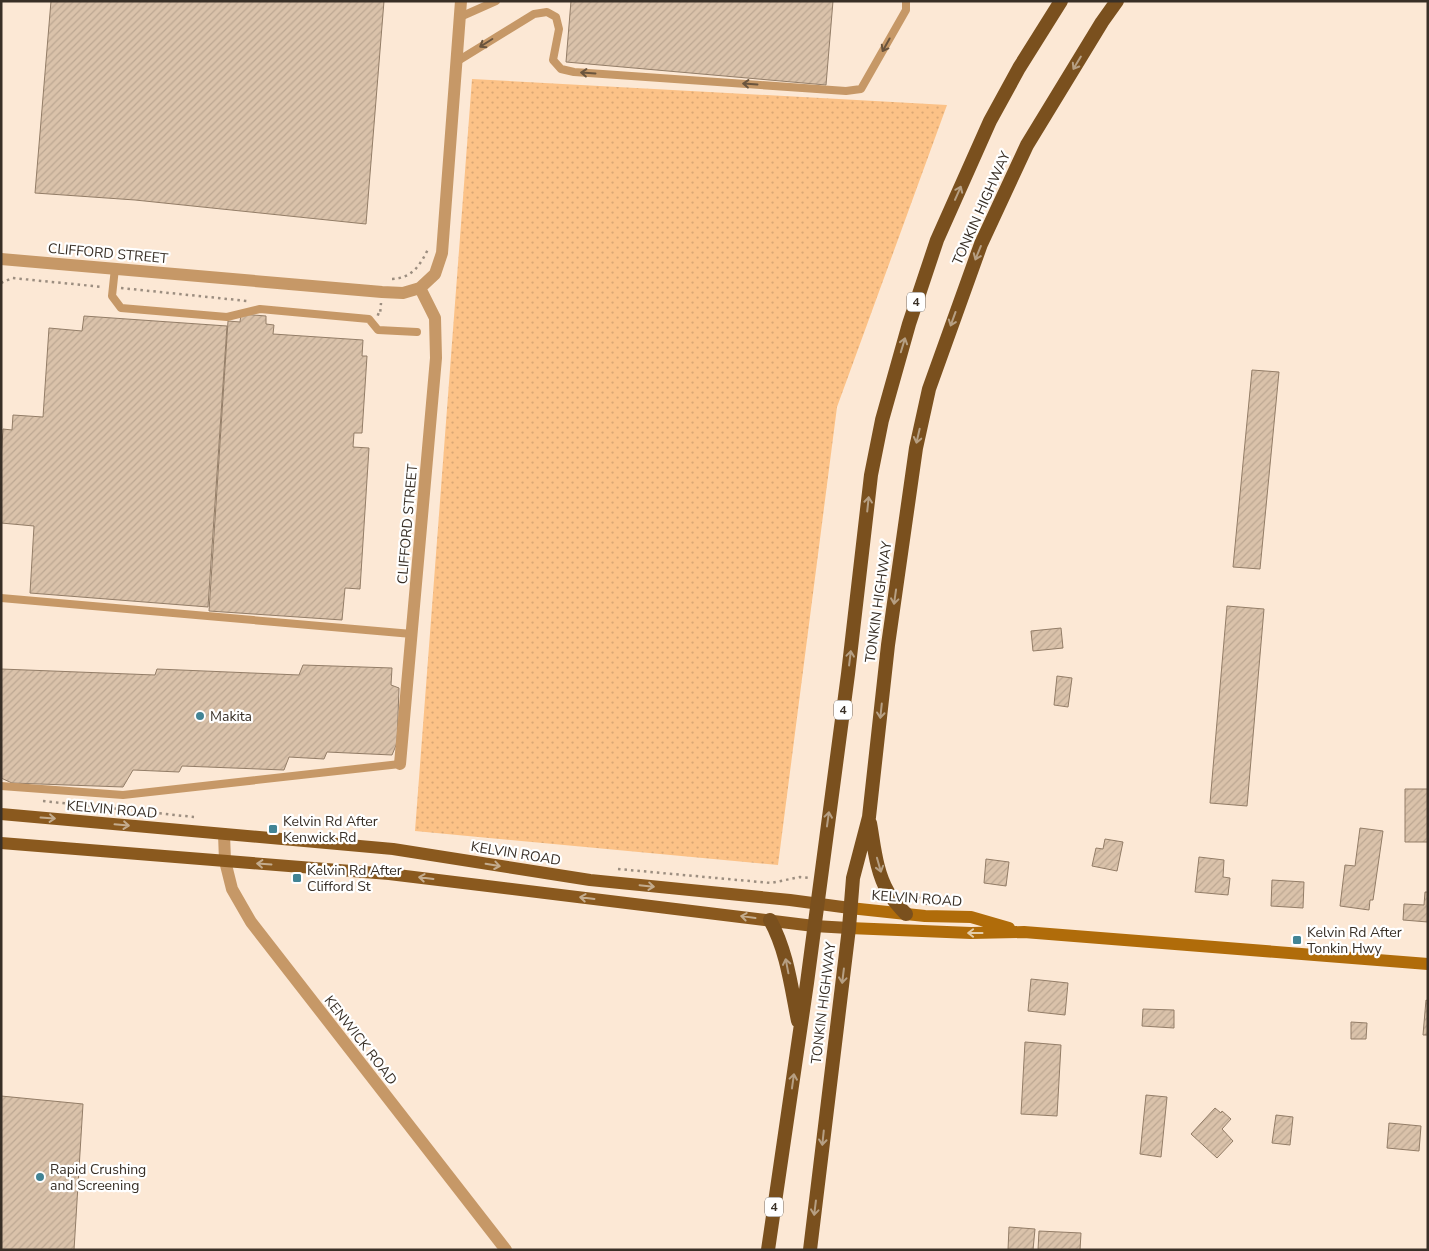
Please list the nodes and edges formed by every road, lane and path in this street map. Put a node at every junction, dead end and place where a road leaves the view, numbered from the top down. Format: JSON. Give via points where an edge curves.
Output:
{"nodes":[{"id":1,"x":461,"y":1,"type":"edge"},
{"id":2,"x":496,"y":1,"type":"edge"},
{"id":3,"x":906,"y":1,"type":"edge"},
{"id":4,"x":1061,"y":1,"type":"edge"},
{"id":5,"x":1117,"y":1,"type":"edge"},
{"id":6,"x":460,"y":17,"type":"junction"},
{"id":7,"x":456,"y":62,"type":"junction"},
{"id":8,"x":430,"y":238,"type":"dead end"},
{"id":9,"x":1,"y":258,"type":"edge"},
{"id":10,"x":115,"y":268,"type":"junction"},
{"id":11,"x":392,"y":279,"type":"dead end"},
{"id":12,"x":1,"y":283,"type":"edge"},
{"id":13,"x":113,"y":288,"type":"junction"},
{"id":14,"x":420,"y":288,"type":"junction"},
{"id":15,"x":382,"y":292,"type":"junction"},
{"id":16,"x":251,"y":302,"type":"dead end"},
{"id":17,"x":370,"y":314,"type":"dead end"},
{"id":18,"x":417,"y":332,"type":"dead end"},
{"id":19,"x":1,"y":598,"type":"edge"},
{"id":20,"x":412,"y":634,"type":"junction"},
{"id":21,"x":400,"y":764,"type":"joint"},
{"id":22,"x":1,"y":786,"type":"edge"},
{"id":23,"x":1,"y":814,"type":"edge"},
{"id":24,"x":869,"y":817,"type":"junction"},
{"id":25,"x":224,"y":834,"type":"junction"},
{"id":26,"x":1,"y":843,"type":"edge"},
{"id":27,"x":225,"y":861,"type":"junction"},
{"id":28,"x":901,"y":887,"type":"dead end"},
{"id":29,"x":817,"y":903,"type":"junction"},
{"id":30,"x":850,"y":908,"type":"junction"},
{"id":31,"x":906,"y":914,"type":"junction"},
{"id":32,"x":925,"y":916,"type":"junction"},
{"id":33,"x":770,"y":920,"type":"junction"},
{"id":34,"x":814,"y":926,"type":"junction"},
{"id":35,"x":850,"y":928,"type":"junction"},
{"id":36,"x":1024,"y":932,"type":"junction"},
{"id":37,"x":1428,"y":964,"type":"edge"},
{"id":38,"x":800,"y":1031,"type":"junction"},
{"id":39,"x":506,"y":1250,"type":"edge"},
{"id":40,"x":768,"y":1250,"type":"edge"},
{"id":41,"x":810,"y":1250,"type":"edge"}],
"edges":[{"from":1,"to":6,"type":"street"},
{"from":2,"to":6,"type":"lane"},
{"from":3,"to":7,"type":"lane","one_way":true,"via":[[906,10],[861,89],[846,91],[561,69],[553,60],[559,30],[556,17],[547,12],[534,14]]},
{"from":29,"to":4,"type":"highway","name":"TONKIN HIGHWAY","number":"4","one_way":true,"via":[[871,474],[894,375],[922,283],[990,121],[1018,68]]},
{"from":5,"to":24,"type":"highway","name":"TONKIN HIGHWAY","one_way":true,"via":[[1027,145],[981,244],[929,388],[916,448],[888,645]]},
{"from":6,"to":7,"type":"street"},
{"from":7,"to":14,"type":"street","via":[[442,254],[435,274]]},
{"from":8,"to":11,"type":"path","via":[[421,264],[409,276]]},
{"from":9,"to":10,"type":"street","name":"CLIFFORD STREET"},
{"from":10,"to":13,"type":"lane"},
{"from":10,"to":15,"type":"street","name":"CLIFFORD STREET"},
{"from":12,"to":13,"type":"path","via":[[12,278]]},
{"from":13,"to":16,"type":"path"},
{"from":13,"to":18,"type":"lane","via":[[112,296],[121,308],[227,317],[260,309],[369,319],[378,330]]},
{"from":14,"to":15,"type":"street","name":"CLIFFORD STREET","via":[[403,293]]},
{"from":14,"to":20,"type":"street","name":"CLIFFORD STREET","via":[[435,318],[436,358]]},
{"from":15,"to":17,"type":"path","via":[[380,314]]},
{"from":19,"to":20,"type":"lane"},
{"from":20,"to":21,"type":"street","name":"CLIFFORD STREET"},
{"from":21,"to":22,"type":"lane","via":[[123,795]]},
{"from":23,"to":25,"type":"main road","name":"KELVIN ROAD","one_way":true},
{"from":24,"to":30,"type":"highway","name":"TONKIN HIGHWAY","via":[[853,878]]},
{"from":24,"to":31,"type":"highway","one_way":true,"via":[[885,886]]},
{"from":25,"to":27,"type":"street","name":"KENWICK ROAD"},
{"from":25,"to":29,"type":"main road","name":"KELVIN ROAD","one_way":true,"via":[[393,849],[590,880]]},
{"from":26,"to":27,"type":"main road","name":"KELVIN ROAD"},
{"from":33,"to":27,"type":"main road","name":"KELVIN ROAD","one_way":true,"via":[[390,874]]},
{"from":27,"to":39,"type":"street","name":"KENWICK ROAD","via":[[232,889],[250,922]]},
{"from":28,"to":32,"type":"path","via":[[906,893],[927,902]]},
{"from":29,"to":30,"type":"main road","name":"KELVIN ROAD"},
{"from":29,"to":34,"type":"highway","name":"TONKIN HIGHWAY","number":"4"},
{"from":30,"to":31,"type":"main road","name":"KELVIN ROAD"},
{"from":30,"to":35,"type":"highway","name":"TONKIN HIGHWAY"},
{"from":31,"to":32,"type":"main road","name":"KELVIN ROAD"},
{"from":32,"to":36,"type":"main road","name":"KELVIN ROAD","via":[[971,917]]},
{"from":33,"to":34,"type":"main road","name":"KELVIN ROAD"},
{"from":38,"to":33,"type":"highway","one_way":true,"via":[[784,952]]},
{"from":34,"to":35,"type":"main road","name":"KELVIN ROAD"},
{"from":34,"to":38,"type":"highway","name":"TONKIN HIGHWAY","number":"4"},
{"from":36,"to":35,"type":"main road","name":"KELVIN ROAD","one_way":true},
{"from":35,"to":41,"type":"highway","name":"TONKIN HIGHWAY","one_way":true},
{"from":36,"to":37,"type":"main road","name":"KELVIN ROAD"},
{"from":40,"to":38,"type":"highway","name":"TONKIN HIGHWAY","number":"4","one_way":true}]}
